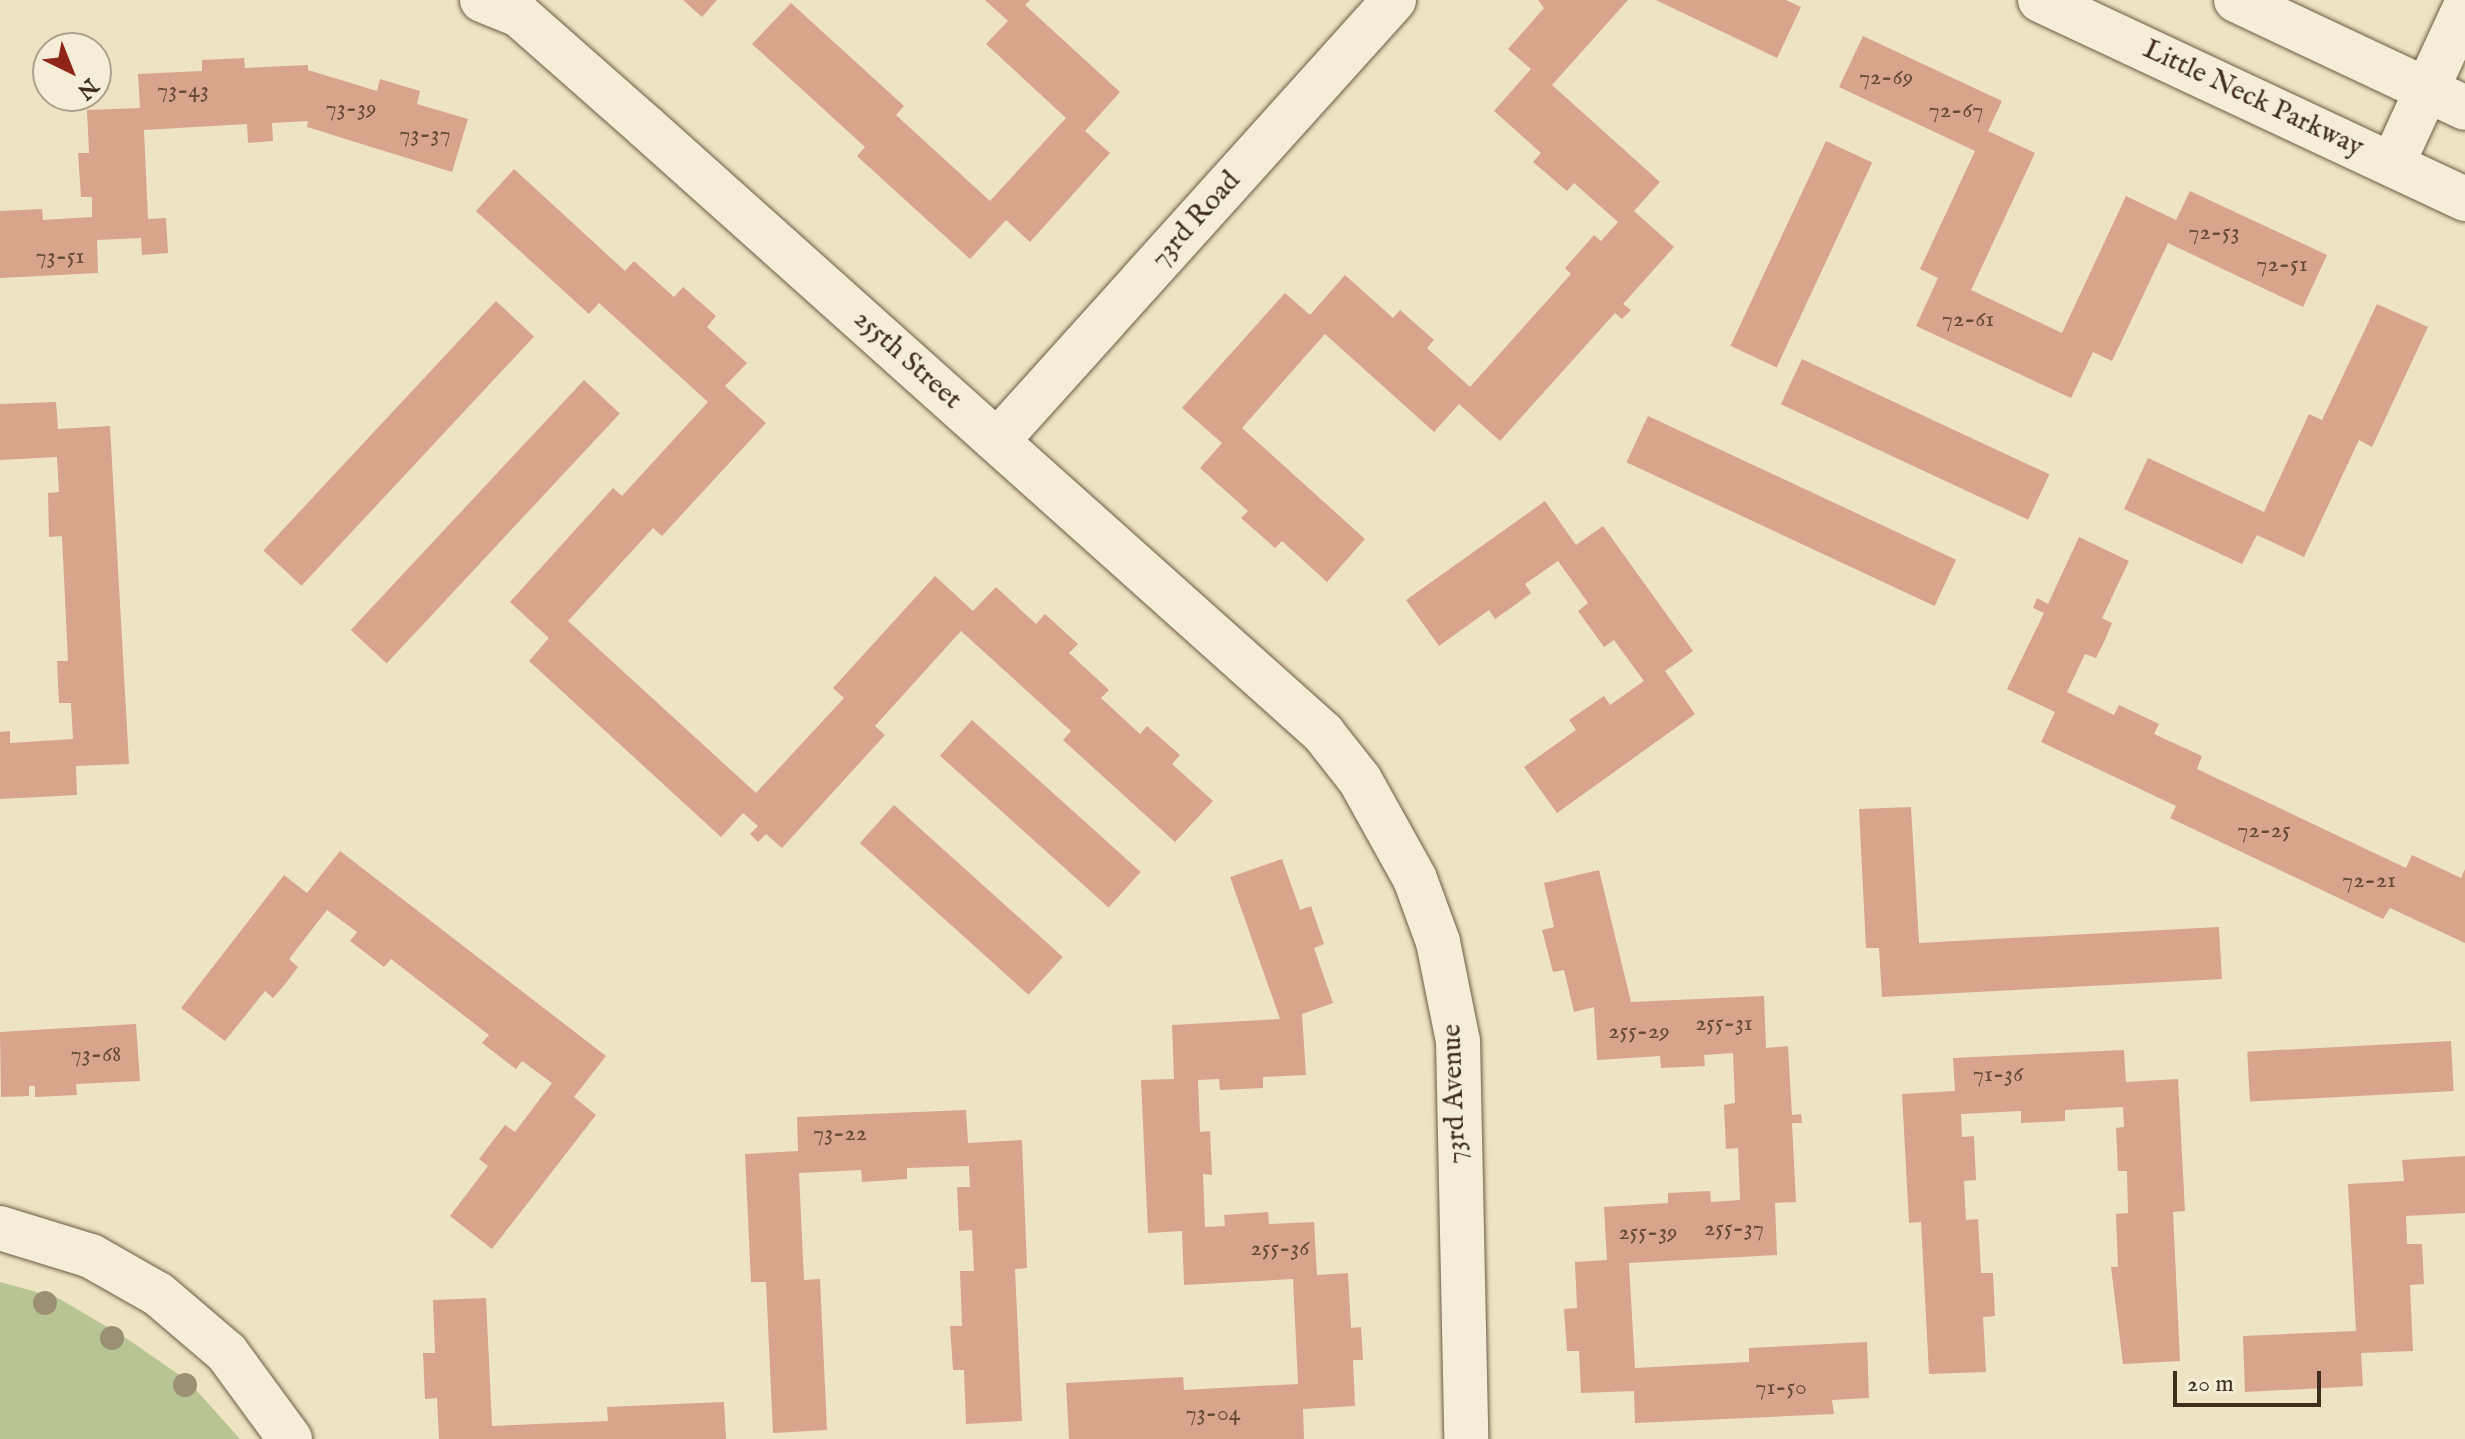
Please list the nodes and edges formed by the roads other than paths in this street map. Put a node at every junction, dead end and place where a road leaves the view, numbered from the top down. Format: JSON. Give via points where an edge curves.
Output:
{"nodes":[{"id":1,"x":482,"y":0,"type":"edge"},
{"id":2,"x":1394,"y":0,"type":"edge"},
{"id":3,"x":2040,"y":0,"type":"edge"},
{"id":4,"x":2236,"y":0,"type":"edge"},
{"id":5,"x":2465,"y":7,"type":"edge"},
{"id":6,"x":2427,"y":89,"type":"junction"},
{"id":7,"x":2465,"y":108,"type":"edge"},
{"id":8,"x":2393,"y":163,"type":"junction"},
{"id":9,"x":2465,"y":199,"type":"edge"},
{"id":10,"x":998,"y":440,"type":"junction"},
{"id":11,"x":1323,"y":733,"type":"joint"},
{"id":12,"x":0,"y":1228,"type":"edge"},
{"id":13,"x":290,"y":1439,"type":"edge"},
{"id":14,"x":1466,"y":1439,"type":"edge"}],
"edges":[{"from":1,"to":10,"type":"street","name":"255th Street","via":[[519,15]]},
{"from":2,"to":10,"type":"street","name":"73rd Road"},
{"from":3,"to":8,"type":"street","name":"Little Neck Parkway"},
{"from":4,"to":6,"type":"street"},
{"from":5,"to":6,"type":"street"},
{"from":6,"to":7,"type":"street"},
{"from":6,"to":8,"type":"street"},
{"from":8,"to":9,"type":"street","name":"Little Neck Parkway"},
{"from":10,"to":11,"type":"street","name":"255th Street"},
{"from":11,"to":14,"type":"street","name":"73rd Avenue","via":[[1360,780],[1415,879],[1438,942],[1458,1041]]},
{"from":12,"to":13,"type":"street","via":[[91,1256],[158,1294],[227,1353]]}]}
